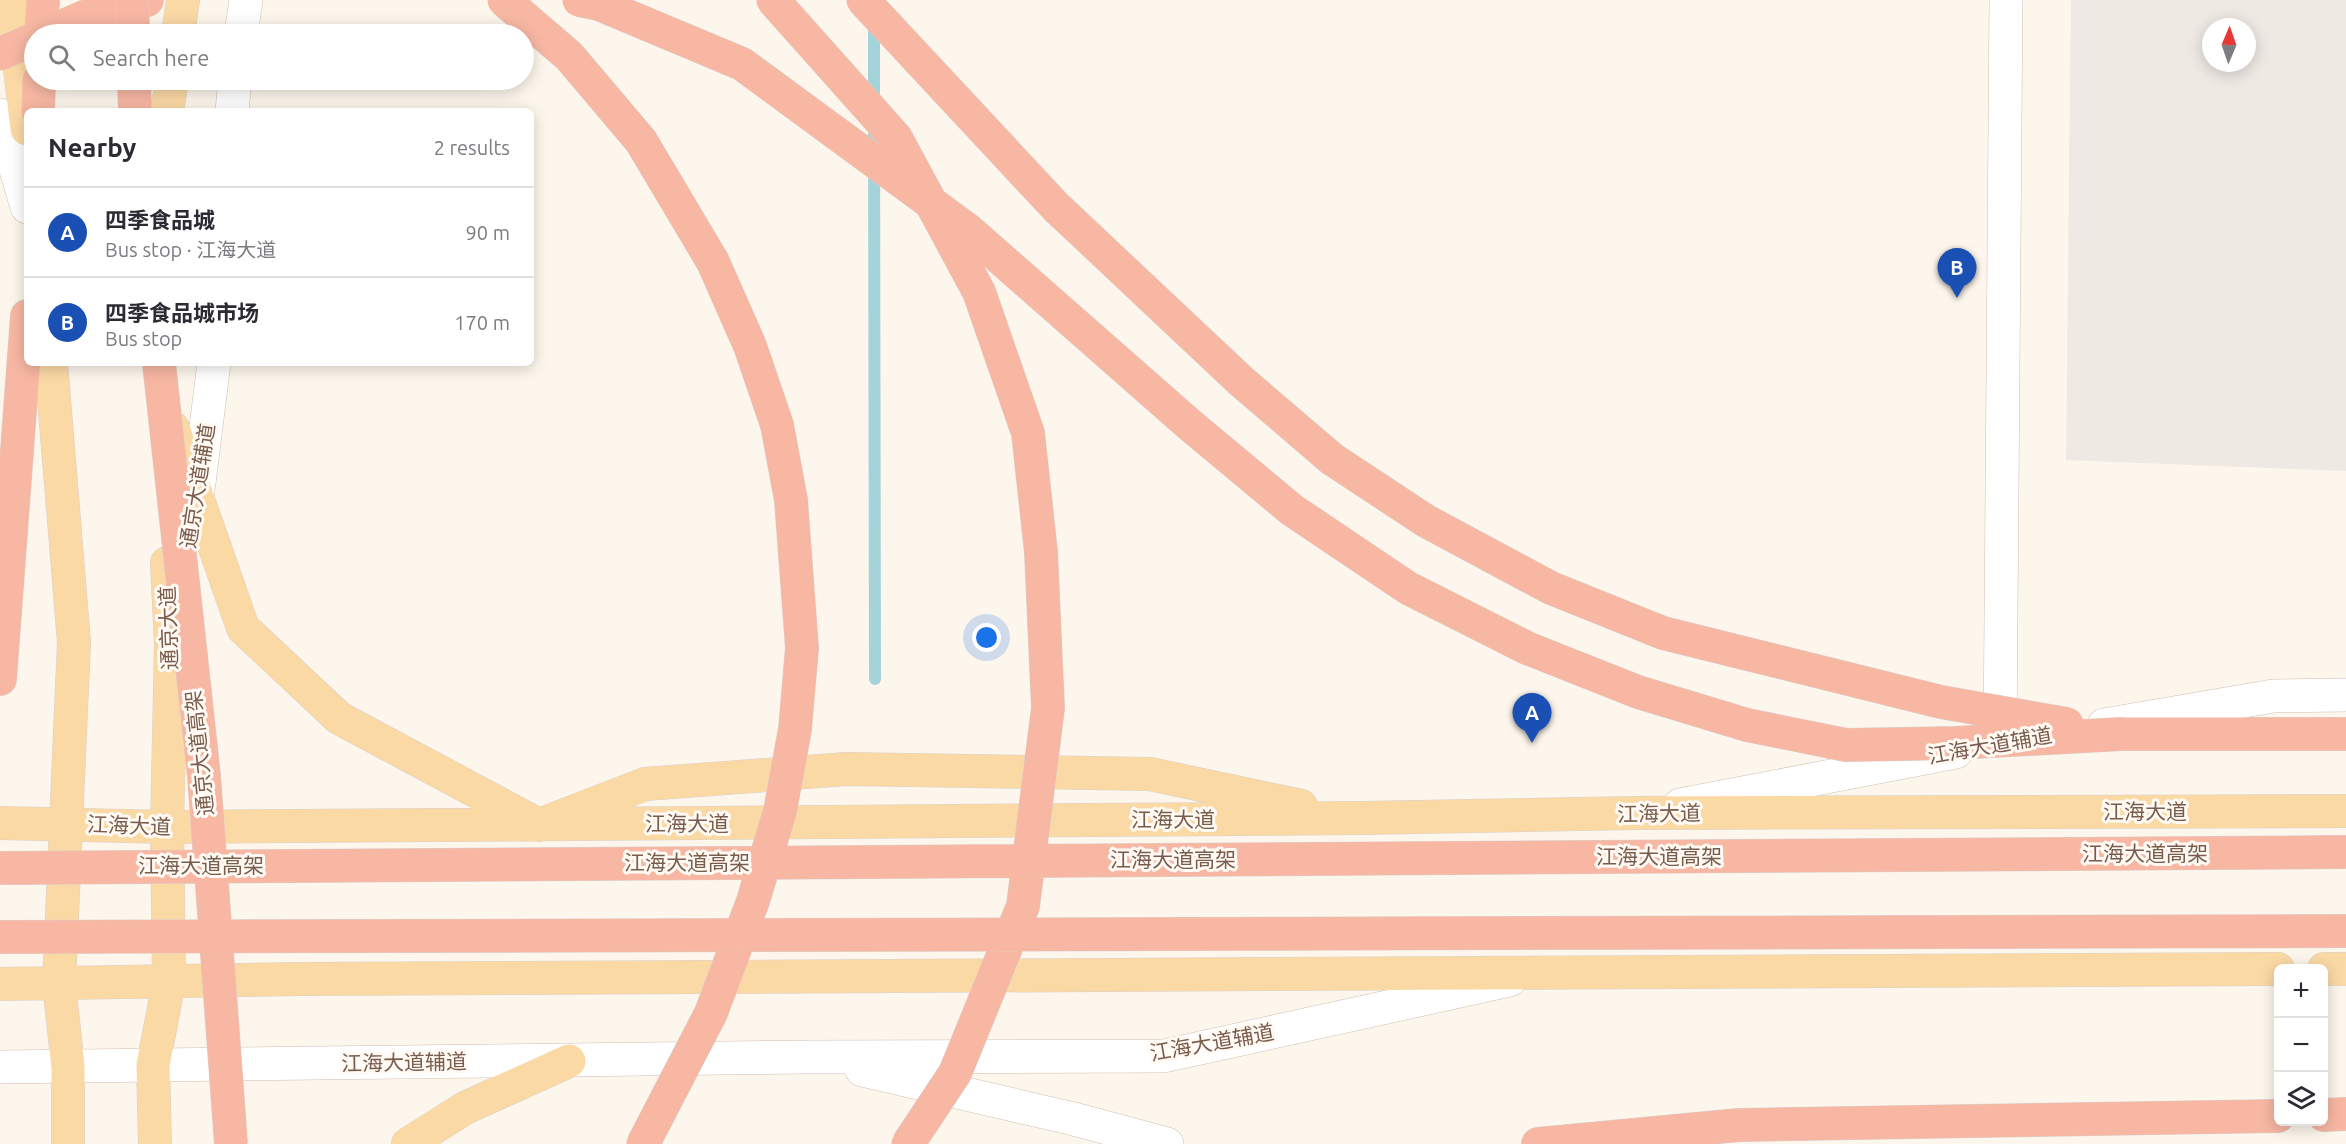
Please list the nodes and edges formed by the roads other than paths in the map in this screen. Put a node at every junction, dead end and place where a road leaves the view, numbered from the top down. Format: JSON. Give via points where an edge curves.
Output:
{"nodes":[{"id":1,"x":12,"y":0,"type":"edge"},
{"id":2,"x":43,"y":0,"type":"edge"},
{"id":3,"x":132,"y":0,"type":"edge"},
{"id":4,"x":147,"y":0,"type":"edge"},
{"id":5,"x":183,"y":0,"type":"edge"},
{"id":6,"x":246,"y":0,"type":"edge"},
{"id":7,"x":504,"y":0,"type":"edge"},
{"id":8,"x":579,"y":0,"type":"edge"},
{"id":9,"x":773,"y":0,"type":"edge"},
{"id":10,"x":863,"y":0,"type":"edge"},
{"id":11,"x":2006,"y":0,"type":"edge"},
{"id":12,"x":43,"y":24,"type":"edge"},
{"id":13,"x":67,"y":24,"type":"edge"},
{"id":14,"x":133,"y":24,"type":"edge"},
{"id":15,"x":179,"y":24,"type":"edge"},
{"id":16,"x":242,"y":24,"type":"edge"},
{"id":17,"x":532,"y":24,"type":"edge"},
{"id":18,"x":534,"y":26,"type":"edge"},
{"id":19,"x":24,"y":43,"type":"edge"},
{"id":20,"x":0,"y":54,"type":"edge"},
{"id":21,"x":39,"y":90,"type":"edge"},
{"id":22,"x":134,"y":90,"type":"edge"},
{"id":23,"x":170,"y":90,"type":"edge"},
{"id":24,"x":234,"y":90,"type":"edge"},
{"id":25,"x":25,"y":108,"type":"edge"},
{"id":26,"x":38,"y":108,"type":"edge"},
{"id":27,"x":135,"y":108,"type":"edge"},
{"id":28,"x":167,"y":108,"type":"edge"},
{"id":29,"x":232,"y":108,"type":"edge"},
{"id":30,"x":0,"y":116,"type":"edge"},
{"id":31,"x":24,"y":197,"type":"edge"},
{"id":32,"x":24,"y":356,"type":"edge"},
{"id":33,"x":51,"y":366,"type":"edge"},
{"id":34,"x":214,"y":366,"type":"edge"},
{"id":35,"x":158,"y":369,"type":"edge"},
{"id":36,"x":198,"y":500,"type":"junction"},
{"id":37,"x":171,"y":644,"type":"junction"},
{"id":38,"x":0,"y":679,"type":"edge"},
{"id":39,"x":2346,"y":695,"type":"edge"},
{"id":40,"x":2122,"y":734,"type":"junction"},
{"id":41,"x":2346,"y":734,"type":"edge"},
{"id":42,"x":2000,"y":744,"type":"junction"},
{"id":43,"x":2346,"y":811,"type":"edge"},
{"id":44,"x":1635,"y":813,"type":"junction"},
{"id":45,"x":1361,"y":819,"type":"junction"},
{"id":46,"x":0,"y":823,"type":"edge"},
{"id":47,"x":64,"y":824,"type":"junction"},
{"id":48,"x":539,"y":825,"type":"junction"},
{"id":49,"x":167,"y":827,"type":"junction"},
{"id":50,"x":2346,"y":852,"type":"edge"},
{"id":51,"x":0,"y":868,"type":"edge"},
{"id":52,"x":2346,"y":931,"type":"edge"},
{"id":53,"x":0,"y":937,"type":"edge"},
{"id":54,"x":2274,"y":969,"type":"edge"},
{"id":55,"x":2328,"y":969,"type":"edge"},
{"id":56,"x":2346,"y":969,"type":"edge"},
{"id":57,"x":1538,"y":974,"type":"junction"},
{"id":58,"x":169,"y":982,"type":"junction"},
{"id":59,"x":0,"y":984,"type":"edge"},
{"id":60,"x":59,"y":984,"type":"junction"},
{"id":61,"x":808,"y":1057,"type":"junction"},
{"id":62,"x":569,"y":1061,"type":"junction"},
{"id":63,"x":153,"y":1065,"type":"junction"},
{"id":64,"x":0,"y":1067,"type":"edge"},
{"id":65,"x":68,"y":1067,"type":"junction"},
{"id":66,"x":2346,"y":1114,"type":"edge"},
{"id":67,"x":2328,"y":1115,"type":"edge"},
{"id":68,"x":2274,"y":1116,"type":"edge"},
{"id":69,"x":68,"y":1144,"type":"edge"},
{"id":70,"x":155,"y":1144,"type":"edge"},
{"id":71,"x":231,"y":1144,"type":"edge"},
{"id":72,"x":408,"y":1144,"type":"edge"},
{"id":73,"x":643,"y":1144,"type":"edge"},
{"id":74,"x":908,"y":1144,"type":"edge"},
{"id":75,"x":1167,"y":1144,"type":"edge"},
{"id":76,"x":1538,"y":1144,"type":"edge"}],
"edges":[{"from":1,"to":25,"type":"main road"},
{"from":2,"to":12,"type":"highway"},
{"from":3,"to":14,"type":"highway","bridge":true},
{"from":4,"to":13,"type":"highway"},
{"from":5,"to":15,"type":"main road"},
{"from":6,"to":16,"type":"street"},
{"from":7,"to":17,"type":"highway","bridge":true},
{"from":8,"to":40,"type":"highway","bridge":true,"via":[[599,4],[742,64],[968,230],[1292,510],[1408,588],[1527,648],[1638,692],[1736,722],[1846,745]]},
{"from":9,"to":74,"type":"highway","bridge":true,"via":[[896,138],[979,292],[1028,433],[1041,552],[1048,708],[1023,906],[955,1073]]},
{"from":10,"to":40,"type":"highway","bridge":true,"via":[[1056,207],[1241,381],[1332,459],[1426,520],[1551,588],[1663,633],[1941,702]]},
{"from":11,"to":42,"type":"street"},
{"from":18,"to":73,"type":"highway","bridge":true,"via":[[569,56],[641,141],[713,262],[750,346],[777,425],[791,500],[802,648],[795,729],[780,810],[753,901],[711,1013]]},
{"from":19,"to":20,"type":"highway","bridge":true},
{"from":21,"to":26,"type":"highway"},
{"from":22,"to":27,"type":"highway"},
{"from":23,"to":28,"type":"main road"},
{"from":24,"to":29,"type":"street"},
{"from":30,"to":31,"type":"street"},
{"from":32,"to":38,"type":"highway"},
{"from":33,"to":47,"type":"main road","via":[[74,642]]},
{"from":34,"to":36,"type":"street","name":"通京大道辅道"},
{"from":35,"to":36,"type":"main road"},
{"from":35,"to":37,"type":"main road","name":"通京大道"},
{"from":35,"to":71,"type":"highway","name":"通京大道高架","bridge":true,"via":[[204,776]]},
{"from":36,"to":37,"type":"street","name":"通京大道辅道"},
{"from":36,"to":48,"type":"main road","via":[[243,628],[339,718]]},
{"from":37,"to":49,"type":"main road","name":"通京大道"},
{"from":39,"to":42,"type":"street","name":"江海大道辅道","via":[[2273,696]]},
{"from":40,"to":41,"type":"highway"},
{"from":42,"to":44,"type":"street","name":"江海大道辅道"},
{"from":43,"to":44,"type":"main road","name":"江海大道"},
{"from":44,"to":45,"type":"main road","name":"江海大道"},
{"from":45,"to":48,"type":"main road","name":"江海大道"},
{"from":45,"to":48,"type":"main road","via":[[1150,774],[846,769],[645,784]]},
{"from":46,"to":47,"type":"main road","name":"江海大道"},
{"from":47,"to":49,"type":"main road","name":"江海大道"},
{"from":47,"to":60,"type":"main road"},
{"from":48,"to":49,"type":"main road","name":"江海大道"},
{"from":49,"to":58,"type":"main road","name":"通京大道"},
{"from":50,"to":51,"type":"highway","name":"江海大道高架","bridge":true},
{"from":52,"to":53,"type":"highway","bridge":true},
{"from":54,"to":57,"type":"main road"},
{"from":55,"to":56,"type":"main road"},
{"from":57,"to":58,"type":"main road"},
{"from":57,"to":61,"type":"street","name":"江海大道辅道","via":[[1164,1056]]},
{"from":58,"to":60,"type":"main road"},
{"from":58,"to":63,"type":"main road","name":"通京大道"},
{"from":59,"to":60,"type":"main road"},
{"from":60,"to":65,"type":"main road"},
{"from":61,"to":62,"type":"street","name":"江海大道辅道"},
{"from":61,"to":75,"type":"street","name":"江海大道辅道"},
{"from":62,"to":63,"type":"street","name":"江海大道辅道"},
{"from":62,"to":72,"type":"main road","via":[[465,1108]]},
{"from":63,"to":65,"type":"street","name":"江海大道辅道"},
{"from":63,"to":70,"type":"main road","name":"通京大道"},
{"from":64,"to":65,"type":"street","name":"江海大道辅道"},
{"from":65,"to":69,"type":"main road"},
{"from":66,"to":67,"type":"highway"},
{"from":68,"to":76,"type":"highway","via":[[1739,1125]]}]}
